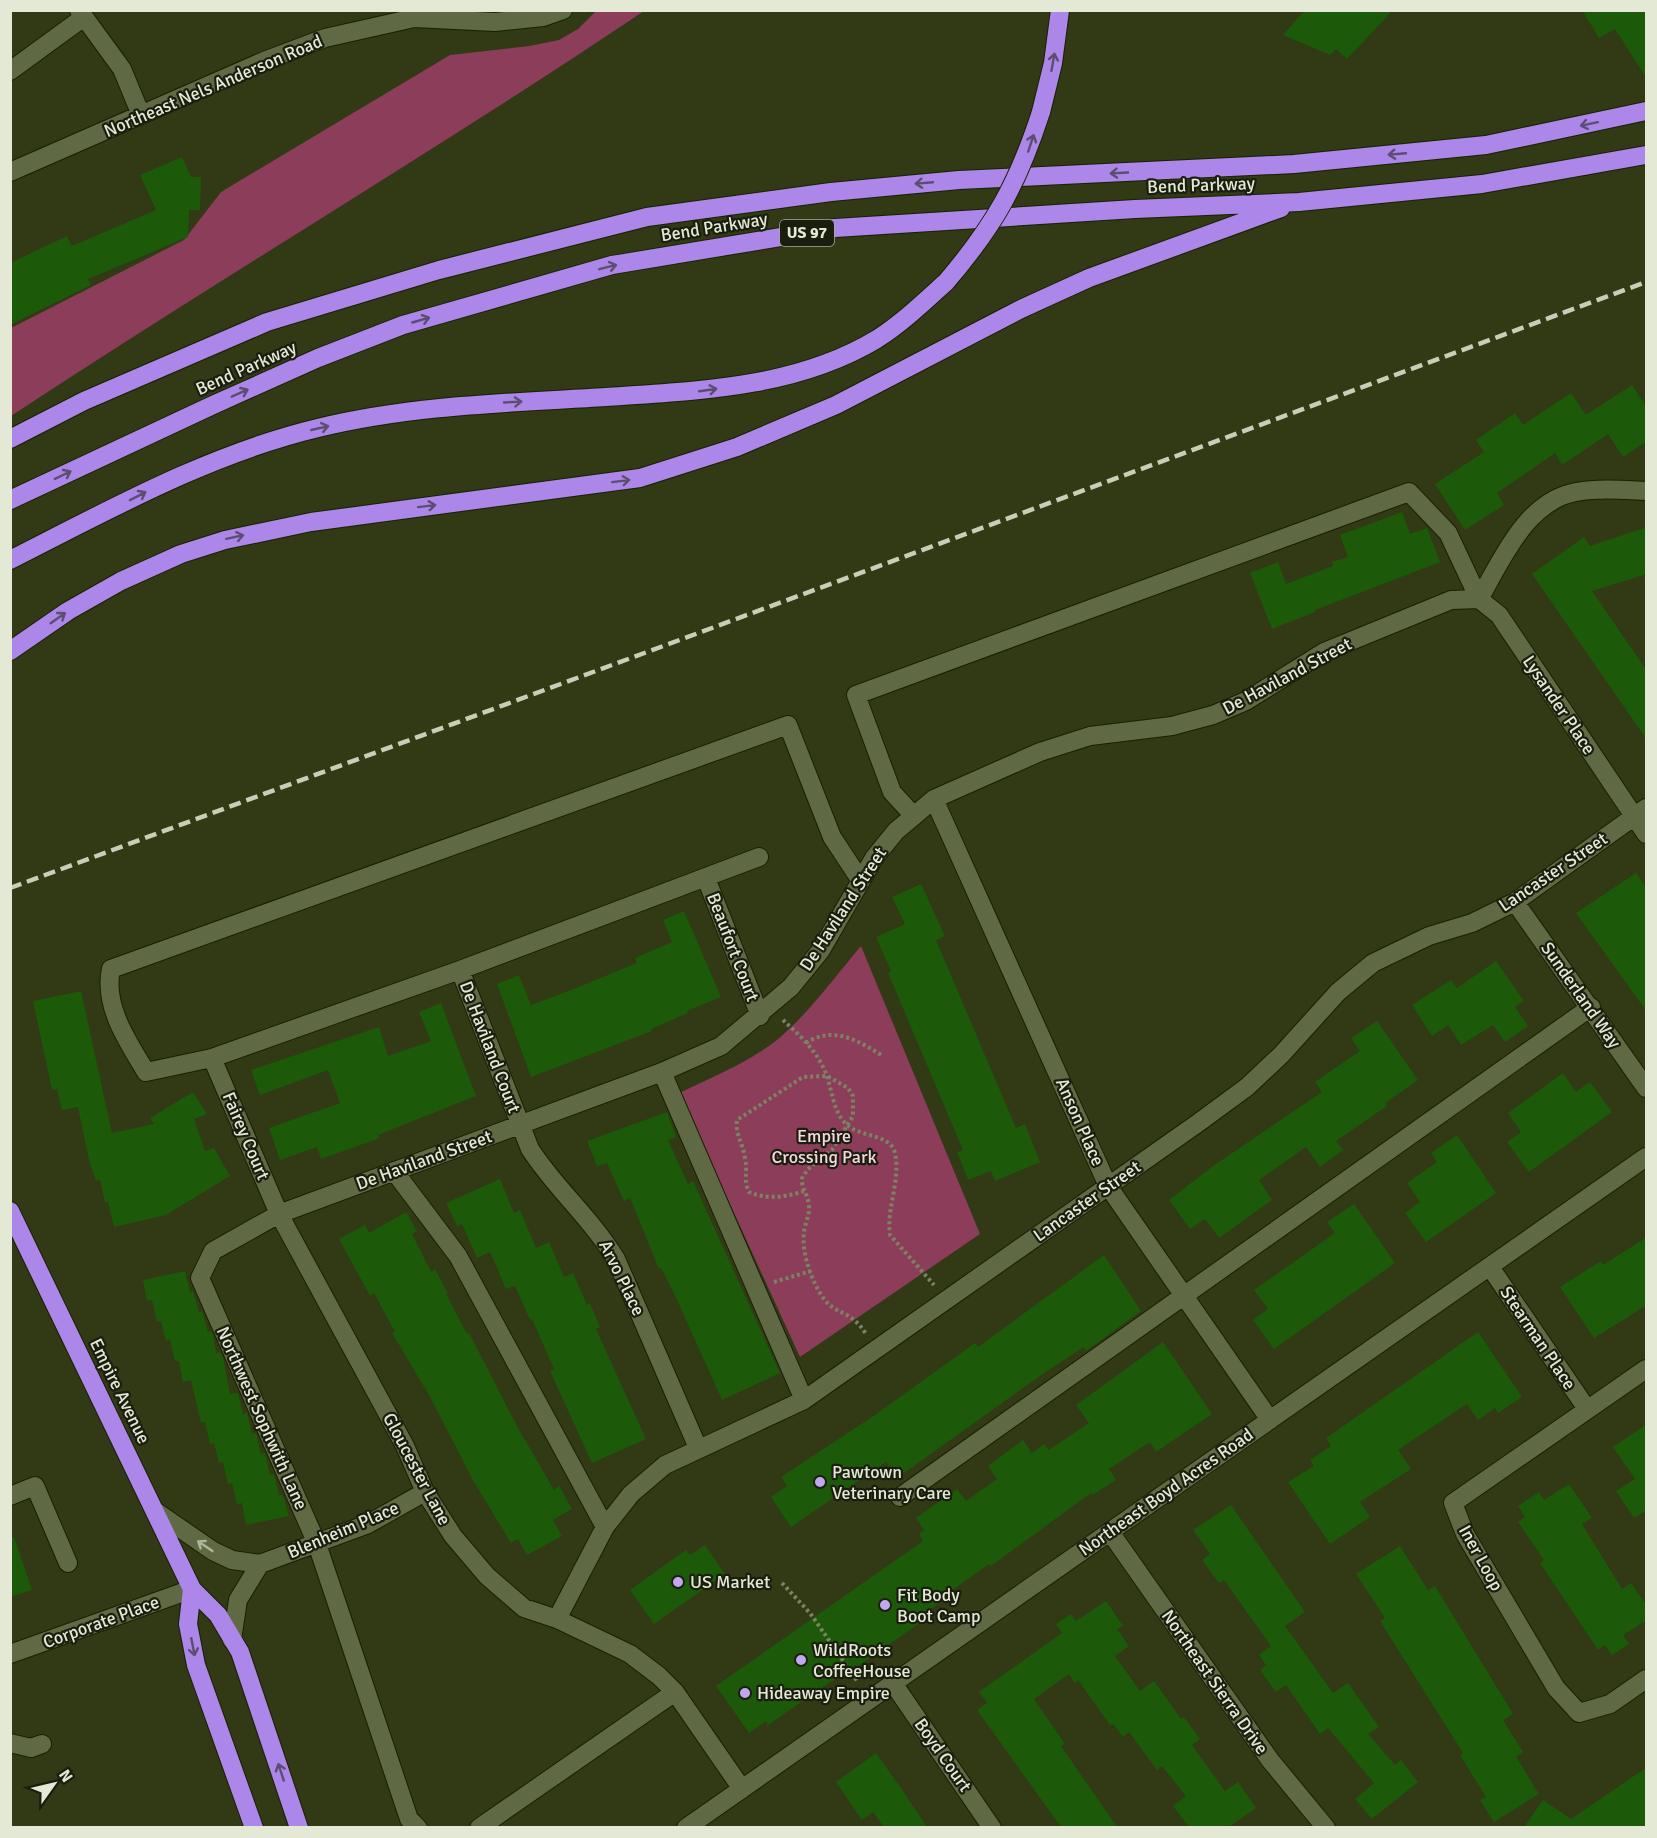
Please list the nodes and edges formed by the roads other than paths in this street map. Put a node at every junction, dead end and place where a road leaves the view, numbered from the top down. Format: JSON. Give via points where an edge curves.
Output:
{"nodes":[{"id":1,"x":563,"y":10,"type":"edge"},
{"id":2,"x":1060,"y":10,"type":"edge"},
{"id":3,"x":82,"y":14,"type":"edge"},
{"id":4,"x":10,"y":71,"type":"edge"},
{"id":5,"x":1647,"y":111,"type":"edge"},
{"id":6,"x":141,"y":115,"type":"junction"},
{"id":7,"x":1647,"y":155,"type":"edge"},
{"id":8,"x":10,"y":172,"type":"edge"},
{"id":9,"x":1299,"y":202,"type":"junction"},
{"id":10,"x":10,"y":439,"type":"edge"},
{"id":11,"x":1647,"y":491,"type":"edge"},
{"id":12,"x":10,"y":500,"type":"edge"},
{"id":13,"x":10,"y":560,"type":"edge"},
{"id":14,"x":1479,"y":599,"type":"junction"},
{"id":15,"x":10,"y":651,"type":"edge"},
{"id":16,"x":934,"y":799,"type":"junction"},
{"id":17,"x":1640,"y":812,"type":"edge"},
{"id":18,"x":913,"y":815,"type":"junction"},
{"id":19,"x":1647,"y":834,"type":"edge"},
{"id":20,"x":759,"y":857,"type":"dead end"},
{"id":21,"x":706,"y":878,"type":"junction"},
{"id":22,"x":861,"y":881,"type":"junction"},
{"id":23,"x":1515,"y":902,"type":"junction"},
{"id":24,"x":460,"y":969,"type":"junction"},
{"id":25,"x":1591,"y":1007,"type":"junction"},
{"id":26,"x":764,"y":1011,"type":"junction"},
{"id":27,"x":212,"y":1058,"type":"junction"},
{"id":28,"x":662,"y":1072,"type":"junction"},
{"id":29,"x":1647,"y":1088,"type":"edge"},
{"id":30,"x":521,"y":1125,"type":"junction"},
{"id":31,"x":1647,"y":1157,"type":"edge"},
{"id":32,"x":394,"y":1170,"type":"junction"},
{"id":33,"x":1108,"y":1186,"type":"junction"},
{"id":34,"x":10,"y":1211,"type":"edge"},
{"id":35,"x":279,"y":1214,"type":"junction"},
{"id":36,"x":1490,"y":1267,"type":"junction"},
{"id":37,"x":1184,"y":1295,"type":"junction"},
{"id":38,"x":1647,"y":1369,"type":"edge"},
{"id":39,"x":804,"y":1400,"type":"junction"},
{"id":40,"x":1587,"y":1409,"type":"junction"},
{"id":41,"x":1270,"y":1419,"type":"junction"},
{"id":42,"x":698,"y":1448,"type":"junction"},
{"id":43,"x":425,"y":1492,"type":"junction"},
{"id":44,"x":10,"y":1496,"type":"edge"},
{"id":45,"x":900,"y":1497,"type":"dead end"},
{"id":46,"x":155,"y":1511,"type":"junction"},
{"id":47,"x":604,"y":1527,"type":"junction"},
{"id":48,"x":1110,"y":1532,"type":"junction"},
{"id":49,"x":317,"y":1544,"type":"junction"},
{"id":50,"x":68,"y":1563,"type":"dead end"},
{"id":51,"x":260,"y":1564,"type":"junction"},
{"id":52,"x":192,"y":1589,"type":"junction"},
{"id":53,"x":557,"y":1619,"type":"junction"},
{"id":54,"x":232,"y":1640,"type":"junction"},
{"id":55,"x":10,"y":1654,"type":"edge"},
{"id":56,"x":1647,"y":1680,"type":"edge"},
{"id":57,"x":893,"y":1683,"type":"junction"},
{"id":58,"x":675,"y":1692,"type":"junction"},
{"id":59,"x":10,"y":1743,"type":"edge"},
{"id":60,"x":42,"y":1744,"type":"dead end"},
{"id":61,"x":742,"y":1789,"type":"junction"},
{"id":62,"x":254,"y":1827,"type":"edge"},
{"id":63,"x":299,"y":1827,"type":"edge"},
{"id":64,"x":418,"y":1827,"type":"edge"},
{"id":65,"x":479,"y":1827,"type":"edge"},
{"id":66,"x":686,"y":1827,"type":"edge"},
{"id":67,"x":992,"y":1827,"type":"edge"},
{"id":68,"x":1326,"y":1827,"type":"edge"}],
"edges":[{"from":1,"to":6,"type":"street","name":"Northeast Nels Anderson Road","via":[[543,17],[495,22],[414,18],[325,38]]},
{"from":13,"to":2,"type":"highway","one_way":true,"bridge":true,"via":[[166,483],[317,428],[425,408],[705,391],[814,368],[876,340],[946,282],[980,243],[1007,198],[1041,112]]},
{"from":3,"to":4,"type":"street"},
{"from":3,"to":6,"type":"street","via":[[122,69]]},
{"from":5,"to":10,"type":"highway","name":"Bend Parkway","number":"US 97","one_way":true,"via":[[1486,145],[1294,164],[959,180],[831,192],[646,217],[439,270],[267,322],[84,401]]},
{"from":6,"to":8,"type":"street","name":"Northeast Nels Anderson Road"},
{"from":7,"to":9,"type":"highway","name":"Bend Parkway","number":"US 97","via":[[1482,184]]},
{"from":12,"to":9,"type":"highway","name":"Bend Parkway","number":"US 97","one_way":true,"via":[[213,405],[393,329],[612,265],[835,228]]},
{"from":15,"to":9,"type":"highway","one_way":true,"via":[[68,611],[121,582],[181,554],[225,540],[311,522],[640,478],[737,447],[836,405],[1020,309],[1089,278]]},
{"from":11,"to":14,"type":"street","via":[[1574,492],[1550,502],[1530,518]]},
{"from":14,"to":16,"type":"street","name":"De Haviland Street","via":[[1451,600],[1324,652],[1246,701],[1213,715],[1172,726],[1090,736],[1040,752]]},
{"from":14,"to":17,"type":"street","name":"Lysander Place","via":[[1499,615]]},
{"from":14,"to":18,"type":"street","via":[[1448,533],[1409,492],[856,695],[892,792]]},
{"from":16,"to":18,"type":"street","name":"De Haviland Street"},
{"from":16,"to":33,"type":"street","name":"Anson Place"},
{"from":17,"to":19,"type":"street","name":"Lysander Place"},
{"from":17,"to":23,"type":"street","name":"Lancaster Street"},
{"from":18,"to":22,"type":"street","name":"De Haviland Street","via":[[874,858]]},
{"from":20,"to":21,"type":"street"},
{"from":21,"to":24,"type":"street"},
{"from":21,"to":26,"type":"street","name":"Beaufort Court"},
{"from":22,"to":26,"type":"street","name":"De Haviland Street","via":[[821,950],[791,987]]},
{"from":22,"to":27,"type":"street","via":[[832,837],[788,725],[111,969],[108,982],[119,1026],[146,1072]]},
{"from":23,"to":25,"type":"street","name":"Sunderland Way"},
{"from":23,"to":33,"type":"street","name":"Lancaster Street","via":[[1373,963],[1338,992],[1247,1088]]},
{"from":24,"to":27,"type":"street"},
{"from":24,"to":30,"type":"street","name":"De Haviland Court"},
{"from":25,"to":29,"type":"street","name":"Sunderland Way"},
{"from":25,"to":37,"type":"street"},
{"from":26,"to":28,"type":"street","name":"De Haviland Street","via":[[721,1046]]},
{"from":27,"to":35,"type":"street","name":"Fairey Court"},
{"from":28,"to":30,"type":"street","name":"De Haviland Street"},
{"from":28,"to":39,"type":"street"},
{"from":30,"to":32,"type":"street","name":"De Haviland Street"},
{"from":30,"to":42,"type":"street","name":"Arvo Place","via":[[543,1170],[599,1231],[616,1259]]},
{"from":31,"to":36,"type":"street","name":"Northeast Boyd Acres Road"},
{"from":32,"to":35,"type":"street","name":"De Haviland Street"},
{"from":32,"to":47,"type":"street","via":[[458,1256]]},
{"from":33,"to":37,"type":"street","name":"Anson Place"},
{"from":33,"to":39,"type":"street","name":"Lancaster Street"},
{"from":34,"to":46,"type":"highway","name":"Empire Avenue"},
{"from":35,"to":43,"type":"street","name":"Gloucester Lane","via":[[405,1446]]},
{"from":35,"to":49,"type":"street","name":"Northwest Sophwith Lane","via":[[213,1251],[200,1278]]},
{"from":36,"to":40,"type":"street","name":"Stearman Place"},
{"from":36,"to":41,"type":"street","name":"Northeast Boyd Acres Road"},
{"from":37,"to":41,"type":"street","name":"Anson Place"},
{"from":37,"to":45,"type":"street"},
{"from":38,"to":40,"type":"street","name":"Iner Loop"},
{"from":39,"to":42,"type":"street","name":"Lancaster Street"},
{"from":40,"to":56,"type":"street","name":"Iner Loop","via":[[1453,1503],[1465,1534],[1556,1688],[1579,1713],[1610,1704]]},
{"from":41,"to":48,"type":"street","name":"Northeast Boyd Acres Road"},
{"from":42,"to":47,"type":"street","name":"Lancaster Street","via":[[665,1465],[631,1494]]},
{"from":43,"to":49,"type":"street","name":"Blenheim Place","via":[[368,1524]]},
{"from":43,"to":53,"type":"street","name":"Gloucester Lane","via":[[453,1536],[487,1576],[524,1608]]},
{"from":44,"to":50,"type":"street","via":[[35,1486]]},
{"from":51,"to":46,"type":"street","name":"Blenheim Place","one_way":true,"via":[[232,1560],[213,1551]]},
{"from":46,"to":52,"type":"highway","name":"Empire Avenue"},
{"from":47,"to":53,"type":"street","name":"Lancaster Street"},
{"from":48,"to":57,"type":"street","name":"Northeast Boyd Acres Road"},
{"from":48,"to":68,"type":"street","name":"Northeast Sierra Drive","via":[[1270,1760]]},
{"from":49,"to":51,"type":"street","name":"Blenheim Place"},
{"from":49,"to":64,"type":"street","name":"Northwest Sophwith Lane","via":[[409,1819]]},
{"from":51,"to":54,"type":"street","via":[[238,1600]]},
{"from":52,"to":54,"type":"highway","name":"Empire Avenue","via":[[218,1616]]},
{"from":52,"to":55,"type":"street","name":"Corporate Place"},
{"from":52,"to":62,"type":"highway","one_way":true,"via":[[188,1623],[196,1665]]},
{"from":53,"to":58,"type":"street","name":"Gloucester Lane","via":[[630,1654]]},
{"from":63,"to":54,"type":"highway","name":"Empire Avenue","one_way":true,"via":[[240,1652]]},
{"from":57,"to":61,"type":"street","name":"Northeast Boyd Acres Road"},
{"from":57,"to":67,"type":"street","name":"Boyd Court"},
{"from":58,"to":61,"type":"street","name":"Gloucester Lane"},
{"from":58,"to":65,"type":"street"},
{"from":59,"to":60,"type":"street","via":[[31,1748]]},
{"from":61,"to":66,"type":"street","name":"Northeast Boyd Acres Road"}]}
